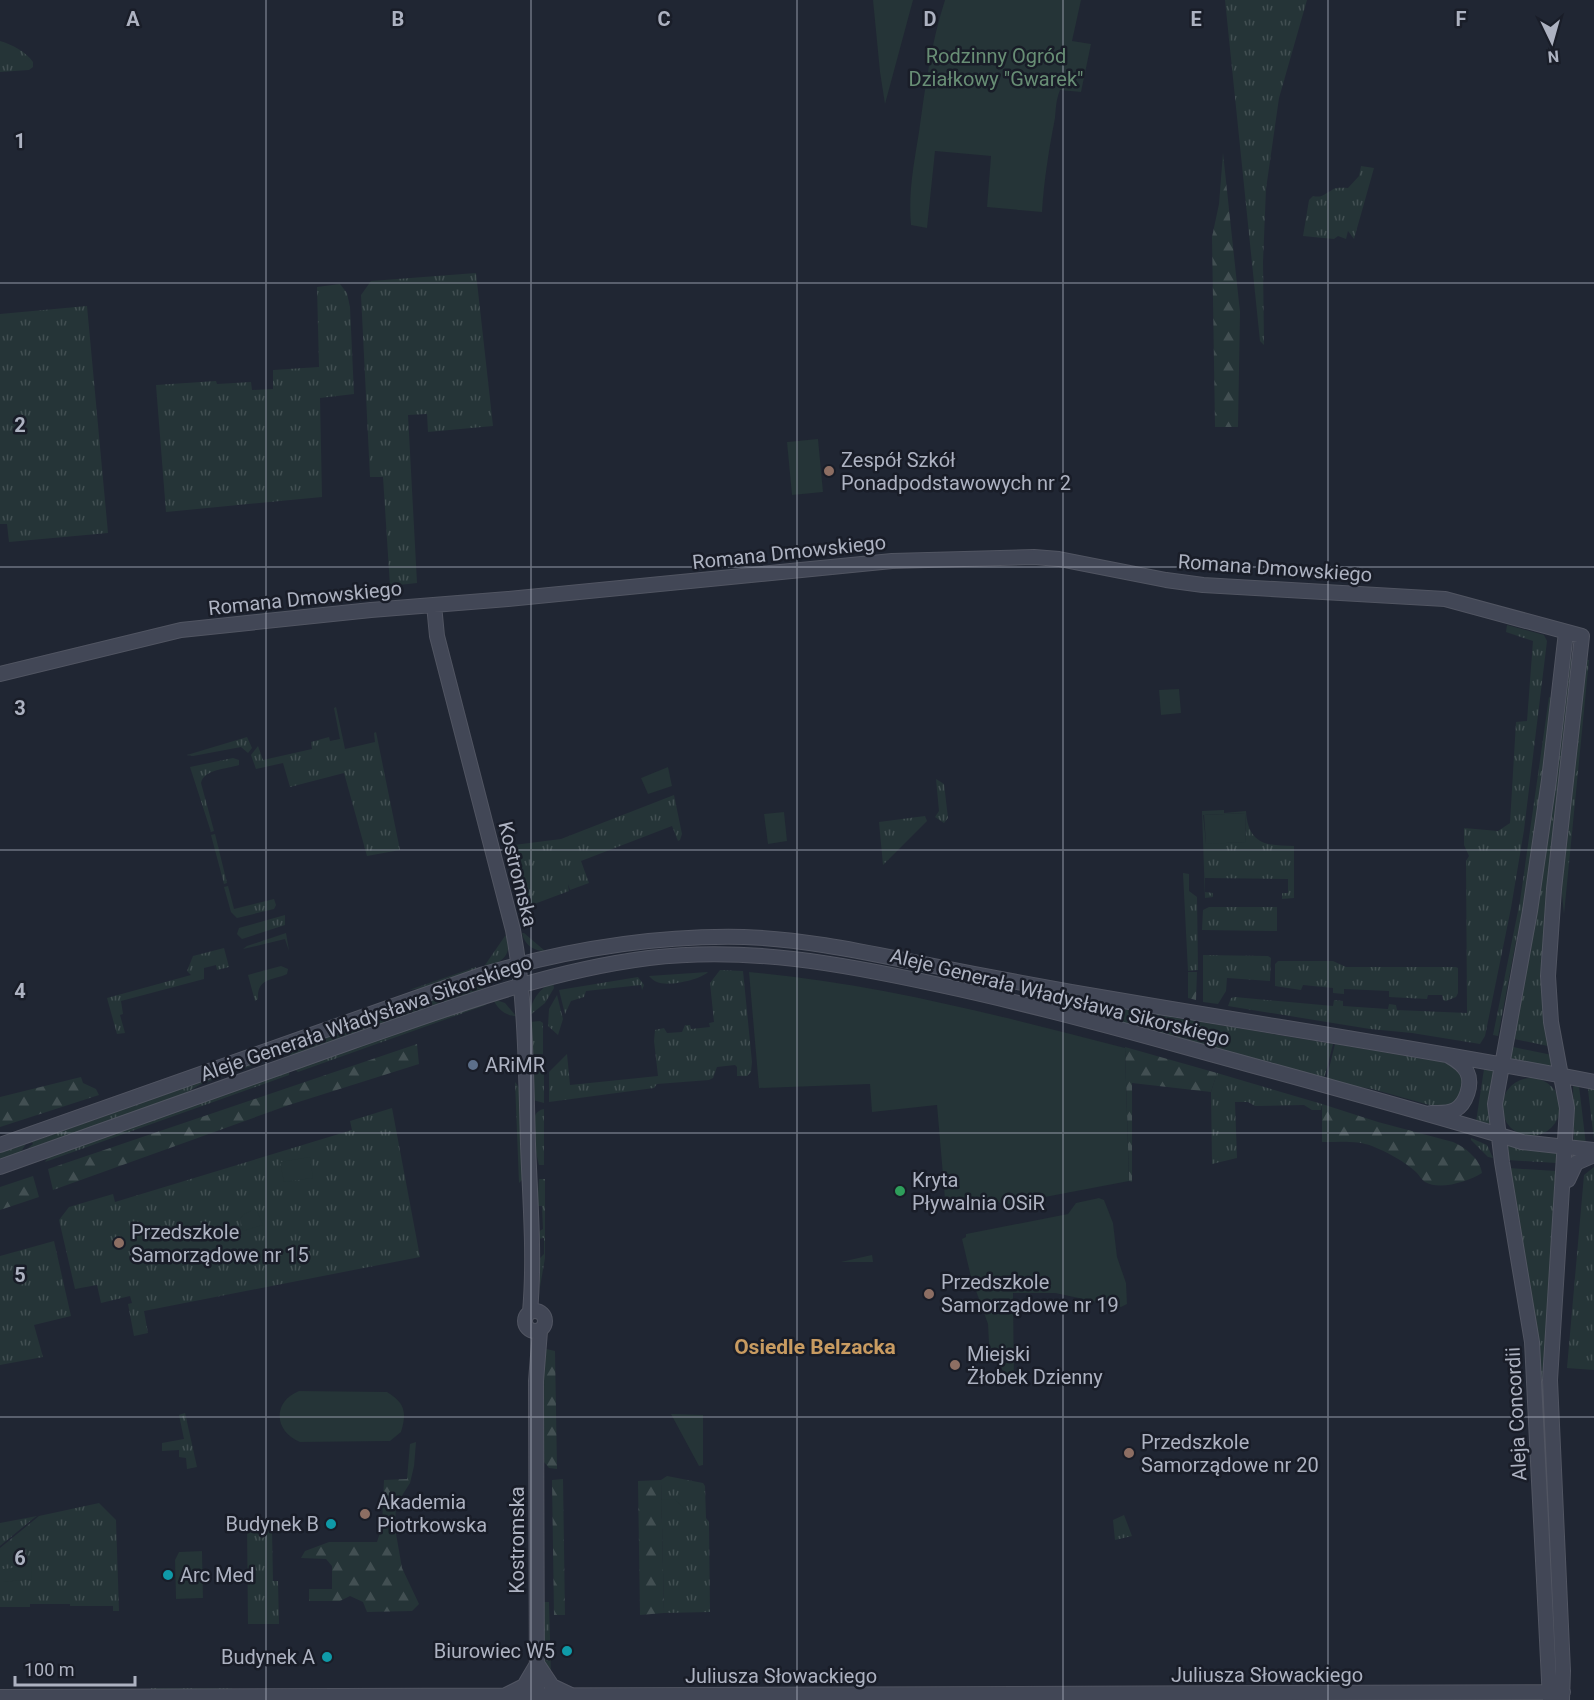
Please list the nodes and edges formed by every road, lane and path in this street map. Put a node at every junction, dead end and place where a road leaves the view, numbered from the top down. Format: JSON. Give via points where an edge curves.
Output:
{"nodes":[{"id":1,"x":434,"y":605,"type":"junction"},
{"id":2,"x":1566,"y":632,"type":"junction"},
{"id":3,"x":1582,"y":636,"type":"joint"},
{"id":4,"x":0,"y":674,"type":"edge"},
{"id":5,"x":519,"y":964,"type":"junction"},
{"id":6,"x":520,"y":984,"type":"junction"},
{"id":7,"x":262,"y":1051,"type":"junction"},
{"id":8,"x":1448,"y":1056,"type":"junction"},
{"id":9,"x":1502,"y":1064,"type":"junction"},
{"id":10,"x":1560,"y":1075,"type":"junction"},
{"id":11,"x":255,"y":1076,"type":"junction"},
{"id":12,"x":1594,"y":1082,"type":"edge"},
{"id":13,"x":1417,"y":1113,"type":"junction"},
{"id":14,"x":1499,"y":1135,"type":"junction"},
{"id":15,"x":0,"y":1145,"type":"edge"},
{"id":16,"x":1565,"y":1148,"type":"junction"},
{"id":17,"x":1594,"y":1150,"type":"edge"},
{"id":18,"x":1594,"y":1155,"type":"edge"},
{"id":19,"x":0,"y":1167,"type":"edge"},
{"id":20,"x":1563,"y":1190,"type":"junction"},
{"id":21,"x":537,"y":1664,"type":"junction"},
{"id":22,"x":1556,"y":1696,"type":"edge"},
{"id":23,"x":0,"y":1697,"type":"edge"},
{"id":24,"x":573,"y":1698,"type":"edge"},
{"id":25,"x":503,"y":1699,"type":"edge"},
{"id":26,"x":538,"y":1699,"type":"edge"}],
"edges":[{"from":1,"to":2,"type":"street","name":"Romana Dmowskiego","via":[[870,563],[1034,557],[1203,585],[1445,599]]},
{"from":1,"to":4,"type":"street","name":"Romana Dmowskiego","via":[[181,630]]},
{"from":1,"to":5,"type":"street","name":"Kostromska","via":[[437,636]]},
{"from":2,"to":3,"type":"street","name":"Romana Dmowskiego"},
{"from":2,"to":9,"type":"street","name":"Aleja Concordii","via":[[1530,911]]},
{"from":3,"to":10,"type":"street","name":"Aleja Concordii","via":[[1548,976]]},
{"from":5,"to":6,"type":"street","name":"Kostromska"},
{"from":5,"to":7,"type":"street","name":"Aleje Generała Władysława Sikorskiego"},
{"from":5,"to":8,"type":"street","name":"Aleje Generała Władysława Sikorskiego","via":[[627,942],[753,938],[831,946],[1043,987]]},
{"from":6,"to":11,"type":"street","name":"Aleje Generała Władysława Sikorskiego"},
{"from":6,"to":13,"type":"street","name":"Aleje Generała Władysława Sikorskiego","via":[[627,961],[688,955],[775,957],[837,964],[1083,1019]]},
{"from":6,"to":21,"type":"street","name":"Kostromska","via":[[534,1312],[543,1314],[546,1321],[544,1328],[535,1331]]},
{"from":7,"to":11,"type":"street","via":[[264,1065]]},
{"from":7,"to":15,"type":"street","name":"Aleje Generała Władysława Sikorskiego"},
{"from":8,"to":9,"type":"street","name":"Aleje Generała Władysława Sikorskiego"},
{"from":8,"to":13,"type":"street","via":[[1468,1074],[1464,1102],[1448,1112]]},
{"from":9,"to":10,"type":"street","name":"Aleje Generała Władysława Sikorskiego"},
{"from":9,"to":14,"type":"street","name":"Aleja Concordii","via":[[1495,1104]]},
{"from":10,"to":12,"type":"street","name":"Aleje Generała Władysława Sikorskiego"},
{"from":10,"to":16,"type":"street","name":"Aleja Concordii","via":[[1567,1108]]},
{"from":11,"to":19,"type":"street","name":"Aleje Generała Władysława Sikorskiego"},
{"from":13,"to":14,"type":"street","name":"Aleje Generała Władysława Sikorskiego"},
{"from":14,"to":16,"type":"street","name":"Aleje Generała Władysława Sikorskiego"},
{"from":14,"to":22,"type":"street","name":"Aleja Concordii","via":[[1532,1342]]},
{"from":16,"to":17,"type":"street","name":"Aleje Generała Władysława Sikorskiego"},
{"from":16,"to":20,"type":"street","name":"Aleja Concordii"},
{"from":18,"to":20,"type":"street","via":[[1576,1163]]},
{"from":20,"to":22,"type":"street","name":"Aleja Concordii","via":[[1550,1380]]},
{"from":21,"to":24,"type":"street","via":[[552,1686]]},
{"from":21,"to":25,"type":"street","via":[[525,1686]]},
{"from":21,"to":26,"type":"street","name":"Kostromska"},
{"from":22,"to":24,"type":"street","name":"Juliusza Słowackiego"},
{"from":23,"to":25,"type":"street","name":"Juliusza Słowackiego"},
{"from":24,"to":26,"type":"street","name":"Juliusza Słowackiego"},
{"from":25,"to":26,"type":"street","name":"Juliusza Słowackiego"}]}
